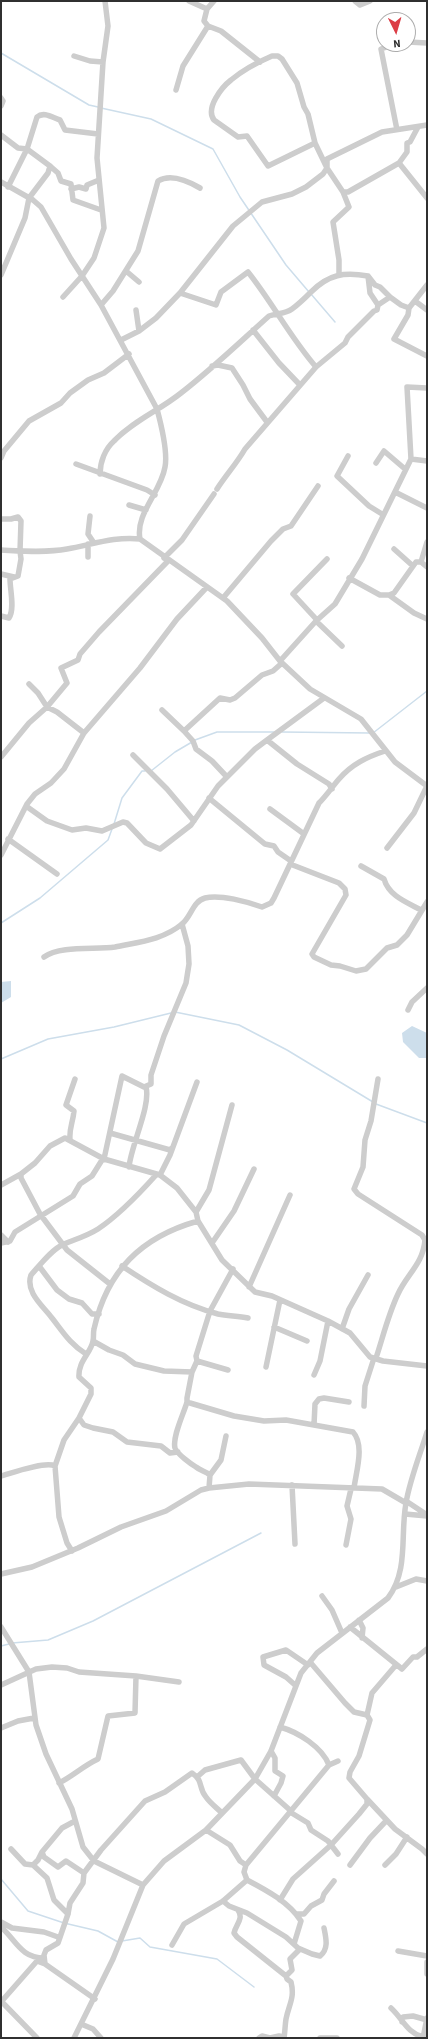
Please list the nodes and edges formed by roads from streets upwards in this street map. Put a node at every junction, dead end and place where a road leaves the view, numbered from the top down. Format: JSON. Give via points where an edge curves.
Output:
{"nodes":[{"id":1,"x":105,"y":1,"type":"edge"},
{"id":2,"x":189,"y":1,"type":"edge"},
{"id":3,"x":214,"y":1,"type":"edge"},
{"id":4,"x":355,"y":1,"type":"edge"},
{"id":5,"x":370,"y":1,"type":"edge"},
{"id":6,"x":206,"y":9,"type":"junction"},
{"id":7,"x":208,"y":26,"type":"junction"},
{"id":8,"x":416,"y":42,"type":"edge"},
{"id":9,"x":427,"y":43,"type":"edge"},
{"id":10,"x":382,"y":52,"type":"edge"},
{"id":11,"x":74,"y":56,"type":"dead end"},
{"id":12,"x":103,"y":62,"type":"junction"},
{"id":13,"x":257,"y":62,"type":"junction"},
{"id":14,"x":176,"y":90,"type":"dead end"},
{"id":15,"x":1,"y":98,"type":"edge"},
{"id":16,"x":1,"y":106,"type":"edge"},
{"id":17,"x":427,"y":125,"type":"edge"},
{"id":18,"x":418,"y":127,"type":"junction"},
{"id":19,"x":397,"y":130,"type":"junction"},
{"id":20,"x":98,"y":134,"type":"junction"},
{"id":21,"x":1,"y":135,"type":"edge"},
{"id":22,"x":315,"y":144,"type":"junction"},
{"id":23,"x":27,"y":149,"type":"junction"},
{"id":24,"x":399,"y":163,"type":"junction"},
{"id":25,"x":50,"y":166,"type":"junction"},
{"id":26,"x":327,"y":168,"type":"junction"},
{"id":27,"x":98,"y":180,"type":"junction"},
{"id":28,"x":1,"y":182,"type":"edge"},
{"id":29,"x":8,"y":186,"type":"junction"},
{"id":30,"x":200,"y":188,"type":"dead end"},
{"id":31,"x":72,"y":189,"type":"junction"},
{"id":32,"x":343,"y":192,"type":"junction"},
{"id":33,"x":29,"y":198,"type":"junction"},
{"id":34,"x":427,"y":198,"type":"edge"},
{"id":35,"x":101,"y":210,"type":"junction"},
{"id":36,"x":126,"y":271,"type":"junction"},
{"id":37,"x":339,"y":274,"type":"junction"},
{"id":38,"x":1,"y":275,"type":"edge"},
{"id":39,"x":82,"y":276,"type":"junction"},
{"id":40,"x":368,"y":276,"type":"junction"},
{"id":41,"x":139,"y":282,"type":"dead end"},
{"id":42,"x":427,"y":284,"type":"edge"},
{"id":43,"x":180,"y":293,"type":"junction"},
{"id":44,"x":63,"y":297,"type":"dead end"},
{"id":45,"x":390,"y":297,"type":"junction"},
{"id":46,"x":416,"y":301,"type":"junction"},
{"id":47,"x":102,"y":305,"type":"junction"},
{"id":48,"x":378,"y":305,"type":"junction"},
{"id":49,"x":409,"y":308,"type":"junction"},
{"id":50,"x":136,"y":310,"type":"dead end"},
{"id":51,"x":427,"y":310,"type":"edge"},
{"id":52,"x":278,"y":313,"type":"junction"},
{"id":53,"x":253,"y":330,"type":"junction"},
{"id":54,"x":139,"y":331,"type":"junction"},
{"id":55,"x":121,"y":340,"type":"junction"},
{"id":56,"x":129,"y":354,"type":"junction"},
{"id":57,"x":427,"y":356,"type":"edge"},
{"id":58,"x":212,"y":366,"type":"junction"},
{"id":59,"x":316,"y":367,"type":"junction"},
{"id":60,"x":300,"y":385,"type":"junction"},
{"id":61,"x":427,"y":388,"type":"edge"},
{"id":62,"x":157,"y":409,"type":"junction"},
{"id":63,"x":268,"y":422,"type":"junction"},
{"id":64,"x":348,"y":456,"type":"dead end"},
{"id":65,"x":1,"y":458,"type":"edge"},
{"id":66,"x":411,"y":459,"type":"junction"},
{"id":67,"x":427,"y":460,"type":"edge"},
{"id":68,"x":376,"y":463,"type":"dead end"},
{"id":69,"x":76,"y":464,"type":"dead end"},
{"id":70,"x":405,"y":469,"type":"junction"},
{"id":71,"x":100,"y":474,"type":"junction"},
{"id":72,"x":318,"y":486,"type":"dead end"},
{"id":73,"x":395,"y":492,"type":"junction"},
{"id":74,"x":155,"y":495,"type":"junction"},
{"id":75,"x":129,"y":505,"type":"dead end"},
{"id":76,"x":427,"y":508,"type":"edge"},
{"id":77,"x":146,"y":510,"type":"junction"},
{"id":78,"x":382,"y":514,"type":"junction"},
{"id":79,"x":90,"y":516,"type":"dead end"},
{"id":80,"x":1,"y":520,"type":"edge"},
{"id":81,"x":138,"y":529,"type":"junction"},
{"id":82,"x":128,"y":538,"type":"junction"},
{"id":83,"x":140,"y":539,"type":"junction"},
{"id":84,"x":427,"y":542,"type":"edge"},
{"id":85,"x":91,"y":543,"type":"junction"},
{"id":86,"x":394,"y":548,"type":"dead end"},
{"id":87,"x":1,"y":550,"type":"edge"},
{"id":88,"x":20,"y":551,"type":"junction"},
{"id":89,"x":88,"y":557,"type":"dead end"},
{"id":90,"x":166,"y":559,"type":"junction"},
{"id":91,"x":327,"y":559,"type":"dead end"},
{"id":92,"x":421,"y":562,"type":"junction"},
{"id":93,"x":413,"y":566,"type":"junction"},
{"id":94,"x":427,"y":567,"type":"edge"},
{"id":95,"x":1,"y":574,"type":"edge"},
{"id":96,"x":14,"y":577,"type":"junction"},
{"id":97,"x":349,"y":578,"type":"junction"},
{"id":98,"x":207,"y":587,"type":"junction"},
{"id":99,"x":389,"y":595,"type":"junction"},
{"id":100,"x":223,"y":598,"type":"junction"},
{"id":101,"x":1,"y":616,"type":"edge"},
{"id":102,"x":427,"y":619,"type":"edge"},
{"id":103,"x":316,"y":620,"type":"junction"},
{"id":104,"x":342,"y":646,"type":"dead end"},
{"id":105,"x":281,"y":662,"type":"junction"},
{"id":106,"x":29,"y":684,"type":"dead end"},
{"id":107,"x":324,"y":698,"type":"junction"},
{"id":108,"x":47,"y":707,"type":"junction"},
{"id":109,"x":162,"y":710,"type":"dead end"},
{"id":110,"x":184,"y":731,"type":"junction"},
{"id":111,"x":84,"y":733,"type":"junction"},
{"id":112,"x":267,"y":740,"type":"junction"},
{"id":113,"x":385,"y":751,"type":"junction"},
{"id":114,"x":133,"y":754,"type":"dead end"},
{"id":115,"x":1,"y":757,"type":"edge"},
{"id":116,"x":227,"y":777,"type":"junction"},
{"id":117,"x":427,"y":786,"type":"edge"},
{"id":118,"x":332,"y":789,"type":"junction"},
{"id":119,"x":209,"y":798,"type":"junction"},
{"id":120,"x":26,"y":806,"type":"junction"},
{"id":121,"x":270,"y":809,"type":"dead end"},
{"id":122,"x":194,"y":821,"type":"junction"},
{"id":123,"x":304,"y":834,"type":"junction"},
{"id":124,"x":8,"y":839,"type":"junction"},
{"id":125,"x":388,"y":848,"type":"dead end"},
{"id":126,"x":1,"y":855,"type":"edge"},
{"id":127,"x":291,"y":862,"type":"junction"},
{"id":128,"x":361,"y":866,"type":"dead end"},
{"id":129,"x":57,"y":874,"type":"dead end"},
{"id":130,"x":427,"y":902,"type":"edge"},
{"id":131,"x":421,"y":910,"type":"junction"},
{"id":132,"x":182,"y":924,"type":"junction"},
{"id":133,"x":44,"y":957,"type":"dead end"},
{"id":134,"x":427,"y":988,"type":"edge"},
{"id":135,"x":408,"y":1010,"type":"dead end"},
{"id":136,"x":75,"y":1079,"type":"dead end"},
{"id":137,"x":378,"y":1079,"type":"dead end"},
{"id":138,"x":197,"y":1082,"type":"dead end"},
{"id":139,"x":146,"y":1087,"type":"junction"},
{"id":140,"x":232,"y":1105,"type":"dead end"},
{"id":141,"x":110,"y":1133,"type":"junction"},
{"id":142,"x":70,"y":1139,"type":"junction"},
{"id":143,"x":134,"y":1140,"type":"junction"},
{"id":144,"x":172,"y":1148,"type":"junction"},
{"id":145,"x":104,"y":1159,"type":"junction"},
{"id":146,"x":129,"y":1167,"type":"junction"},
{"id":147,"x":254,"y":1169,"type":"dead end"},
{"id":148,"x":22,"y":1174,"type":"junction"},
{"id":149,"x":158,"y":1175,"type":"junction"},
{"id":150,"x":1,"y":1185,"type":"edge"},
{"id":151,"x":290,"y":1195,"type":"dead end"},
{"id":152,"x":196,"y":1212,"type":"junction"},
{"id":153,"x":42,"y":1216,"type":"junction"},
{"id":154,"x":198,"y":1221,"type":"junction"},
{"id":155,"x":1,"y":1235,"type":"edge"},
{"id":156,"x":426,"y":1238,"type":"edge"},
{"id":157,"x":1,"y":1242,"type":"edge"},
{"id":158,"x":8,"y":1242,"type":"junction"},
{"id":159,"x":212,"y":1243,"type":"junction"},
{"id":160,"x":63,"y":1244,"type":"junction"},
{"id":161,"x":425,"y":1253,"type":"edge"},
{"id":162,"x":39,"y":1266,"type":"junction"},
{"id":163,"x":122,"y":1266,"type":"junction"},
{"id":164,"x":233,"y":1269,"type":"junction"},
{"id":165,"x":368,"y":1275,"type":"dead end"},
{"id":166,"x":110,"y":1284,"type":"junction"},
{"id":167,"x":249,"y":1286,"type":"junction"},
{"id":168,"x":280,"y":1300,"type":"junction"},
{"id":169,"x":210,"y":1311,"type":"junction"},
{"id":170,"x":99,"y":1314,"type":"junction"},
{"id":171,"x":248,"y":1318,"type":"dead end"},
{"id":172,"x":328,"y":1321,"type":"junction"},
{"id":173,"x":274,"y":1327,"type":"junction"},
{"id":174,"x":342,"y":1329,"type":"junction"},
{"id":175,"x":93,"y":1341,"type":"junction"},
{"id":176,"x":307,"y":1341,"type":"dead end"},
{"id":177,"x":86,"y":1354,"type":"junction"},
{"id":178,"x":375,"y":1358,"type":"junction"},
{"id":179,"x":196,"y":1361,"type":"junction"},
{"id":180,"x":427,"y":1366,"type":"edge"},
{"id":181,"x":266,"y":1367,"type":"dead end"},
{"id":182,"x":228,"y":1370,"type":"dead end"},
{"id":183,"x":192,"y":1372,"type":"junction"},
{"id":184,"x":314,"y":1375,"type":"dead end"},
{"id":185,"x":187,"y":1402,"type":"junction"},
{"id":186,"x":349,"y":1402,"type":"dead end"},
{"id":187,"x":364,"y":1406,"type":"dead end"},
{"id":188,"x":78,"y":1418,"type":"junction"},
{"id":189,"x":314,"y":1425,"type":"junction"},
{"id":190,"x":427,"y":1432,"type":"edge"},
{"id":191,"x":226,"y":1436,"type":"dead end"},
{"id":192,"x":425,"y":1448,"type":"edge"},
{"id":193,"x":178,"y":1452,"type":"junction"},
{"id":194,"x":55,"y":1466,"type":"junction"},
{"id":195,"x":210,"y":1475,"type":"junction"},
{"id":196,"x":1,"y":1476,"type":"edge"},
{"id":197,"x":292,"y":1485,"type":"junction"},
{"id":198,"x":209,"y":1488,"type":"junction"},
{"id":199,"x":353,"y":1488,"type":"junction"},
{"id":200,"x":406,"y":1502,"type":"junction"},
{"id":201,"x":405,"y":1514,"type":"junction"},
{"id":202,"x":427,"y":1516,"type":"edge"},
{"id":203,"x":295,"y":1544,"type":"dead end"},
{"id":204,"x":346,"y":1545,"type":"dead end"},
{"id":205,"x":72,"y":1551,"type":"junction"},
{"id":206,"x":1,"y":1574,"type":"edge"},
{"id":207,"x":427,"y":1581,"type":"edge"},
{"id":208,"x":396,"y":1587,"type":"junction"},
{"id":209,"x":322,"y":1596,"type":"dead end"},
{"id":210,"x":359,"y":1620,"type":"junction"},
{"id":211,"x":1,"y":1627,"type":"edge"},
{"id":212,"x":350,"y":1627,"type":"junction"},
{"id":213,"x":342,"y":1633,"type":"junction"},
{"id":214,"x":362,"y":1638,"type":"junction"},
{"id":215,"x":427,"y":1649,"type":"edge"},
{"id":216,"x":309,"y":1663,"type":"junction"},
{"id":217,"x":396,"y":1665,"type":"junction"},
{"id":218,"x":28,"y":1672,"type":"junction"},
{"id":219,"x":136,"y":1676,"type":"junction"},
{"id":220,"x":179,"y":1682,"type":"dead end"},
{"id":221,"x":1,"y":1685,"type":"edge"},
{"id":222,"x":295,"y":1685,"type":"junction"},
{"id":223,"x":367,"y":1715,"type":"junction"},
{"id":224,"x":34,"y":1718,"type":"junction"},
{"id":225,"x":280,"y":1727,"type":"junction"},
{"id":226,"x":1,"y":1728,"type":"edge"},
{"id":227,"x":271,"y":1751,"type":"junction"},
{"id":228,"x":338,"y":1761,"type":"dead end"},
{"id":229,"x":329,"y":1765,"type":"junction"},
{"id":230,"x":197,"y":1776,"type":"junction"},
{"id":231,"x":255,"y":1779,"type":"junction"},
{"id":232,"x":59,"y":1783,"type":"junction"},
{"id":233,"x":274,"y":1796,"type":"junction"},
{"id":234,"x":367,"y":1799,"type":"junction"},
{"id":235,"x":290,"y":1811,"type":"junction"},
{"id":236,"x":222,"y":1813,"type":"junction"},
{"id":237,"x":75,"y":1821,"type":"junction"},
{"id":238,"x":386,"y":1821,"type":"junction"},
{"id":239,"x":206,"y":1830,"type":"junction"},
{"id":240,"x":407,"y":1837,"type":"junction"},
{"id":241,"x":331,"y":1845,"type":"junction"},
{"id":242,"x":11,"y":1849,"type":"dead end"},
{"id":243,"x":42,"y":1852,"type":"junction"},
{"id":244,"x":338,"y":1854,"type":"dead end"},
{"id":245,"x":427,"y":1854,"type":"edge"},
{"id":246,"x":94,"y":1861,"type":"junction"},
{"id":247,"x":246,"y":1865,"type":"junction"},
{"id":248,"x":350,"y":1865,"type":"dead end"},
{"id":249,"x":385,"y":1865,"type":"dead end"},
{"id":250,"x":33,"y":1866,"type":"junction"},
{"id":251,"x":84,"y":1873,"type":"junction"},
{"id":252,"x":247,"y":1880,"type":"junction"},
{"id":253,"x":334,"y":1881,"type":"dead end"},
{"id":254,"x":143,"y":1885,"type":"junction"},
{"id":255,"x":280,"y":1900,"type":"junction"},
{"id":256,"x":223,"y":1901,"type":"junction"},
{"id":257,"x":238,"y":1910,"type":"junction"},
{"id":258,"x":68,"y":1914,"type":"junction"},
{"id":259,"x":296,"y":1914,"type":"junction"},
{"id":260,"x":1,"y":1922,"type":"edge"},
{"id":261,"x":1,"y":1927,"type":"edge"},
{"id":262,"x":324,"y":1928,"type":"dead end"},
{"id":263,"x":58,"y":1937,"type":"junction"},
{"id":264,"x":172,"y":1945,"type":"dead end"},
{"id":265,"x":296,"y":1946,"type":"junction"},
{"id":266,"x":398,"y":1950,"type":"dead end"},
{"id":267,"x":427,"y":1956,"type":"edge"},
{"id":268,"x":44,"y":1958,"type":"junction"},
{"id":269,"x":427,"y":1962,"type":"edge"},
{"id":270,"x":45,"y":1964,"type":"junction"},
{"id":271,"x":427,"y":1974,"type":"edge"},
{"id":272,"x":286,"y":1976,"type":"junction"},
{"id":273,"x":95,"y":1999,"type":"junction"},
{"id":274,"x":1,"y":2002,"type":"edge"},
{"id":275,"x":391,"y":2008,"type":"dead end"},
{"id":276,"x":427,"y":2019,"type":"edge"},
{"id":277,"x":402,"y":2022,"type":"junction"},
{"id":278,"x":81,"y":2024,"type":"junction"},
{"id":279,"x":37,"y":2038,"type":"edge"},
{"id":280,"x":74,"y":2038,"type":"edge"},
{"id":281,"x":101,"y":2038,"type":"edge"},
{"id":282,"x":259,"y":2038,"type":"edge"},
{"id":283,"x":270,"y":2038,"type":"edge"},
{"id":284,"x":284,"y":2038,"type":"edge"},
{"id":285,"x":320,"y":2038,"type":"edge"},
{"id":286,"x":336,"y":2038,"type":"edge"},
{"id":287,"x":423,"y":2038,"type":"edge"}],
"edges":[{"from":1,"to":12,"type":"street","via":[[108,26]]},
{"from":2,"to":6,"type":"street"},
{"from":3,"to":6,"type":"street"},
{"from":4,"to":5,"type":"street","via":[[360,5]]},
{"from":6,"to":7,"type":"street","via":[[204,21]]},
{"from":7,"to":13,"type":"street","via":[[221,31]]},
{"from":7,"to":14,"type":"street","via":[[183,66]]},
{"from":8,"to":9,"type":"street"},
{"from":10,"to":19,"type":"street"},
{"from":11,"to":12,"type":"street"},
{"from":12,"to":20,"type":"street"},
{"from":13,"to":22,"type":"street","via":[[278,56],[285,64],[297,83]]},
{"from":13,"to":22,"type":"street","via":[[230,80],[215,100],[211,116],[238,136],[247,136],[268,166]]},
{"from":15,"to":16,"type":"street"},
{"from":17,"to":18,"type":"street"},
{"from":18,"to":19,"type":"street"},
{"from":18,"to":24,"type":"street","via":[[407,143],[407,152]]},
{"from":19,"to":26,"type":"street","via":[[382,132],[326,159]]},
{"from":20,"to":23,"type":"street","via":[[64,130],[60,120],[45,114],[40,115],[37,117]]},
{"from":20,"to":27,"type":"street"},
{"from":21,"to":23,"type":"street","via":[[18,148]]},
{"from":22,"to":26,"type":"street"},
{"from":23,"to":25,"type":"street"},
{"from":23,"to":29,"type":"street"},
{"from":24,"to":32,"type":"street","via":[[348,192]]},
{"from":24,"to":34,"type":"street"},
{"from":25,"to":31,"type":"street","via":[[58,173],[61,181],[71,184]]},
{"from":25,"to":33,"type":"street","via":[[48,173]]},
{"from":26,"to":32,"type":"street"},
{"from":26,"to":43,"type":"street","via":[[306,187],[292,194],[262,202],[254,208],[233,226]]},
{"from":27,"to":31,"type":"street","via":[[87,185],[86,189]]},
{"from":27,"to":35,"type":"street"},
{"from":28,"to":29,"type":"street"},
{"from":29,"to":33,"type":"street"},
{"from":30,"to":36,"type":"street","via":[[185,180],[163,178],[158,181],[140,245]]},
{"from":31,"to":35,"type":"street","via":[[74,200]]},
{"from":32,"to":37,"type":"street","via":[[350,207],[333,222]]},
{"from":33,"to":38,"type":"street","via":[[25,218]]},
{"from":33,"to":39,"type":"street","via":[[41,207]]},
{"from":35,"to":39,"type":"street","via":[[104,228],[101,240],[94,258]]},
{"from":36,"to":41,"type":"street"},
{"from":36,"to":47,"type":"street"},
{"from":37,"to":40,"type":"street"},
{"from":37,"to":52,"type":"street","via":[[313,289],[293,308],[283,314]]},
{"from":39,"to":44,"type":"street"},
{"from":39,"to":47,"type":"street"},
{"from":40,"to":45,"type":"street","via":[[374,285]]},
{"from":40,"to":48,"type":"street","via":[[370,293]]},
{"from":42,"to":46,"type":"street"},
{"from":43,"to":52,"type":"street","via":[[216,305],[221,292],[248,272]]},
{"from":43,"to":54,"type":"street","via":[[156,318]]},
{"from":45,"to":48,"type":"street"},
{"from":45,"to":49,"type":"street"},
{"from":46,"to":49,"type":"street"},
{"from":46,"to":51,"type":"street"},
{"from":47,"to":55,"type":"street"},
{"from":48,"to":59,"type":"street","via":[[377,310],[348,337],[345,343]]},
{"from":49,"to":57,"type":"street","via":[[408,315],[394,340]]},
{"from":50,"to":54,"type":"street"},
{"from":52,"to":53,"type":"street","via":[[269,316]]},
{"from":52,"to":59,"type":"street","via":[[298,346]]},
{"from":53,"to":58,"type":"street"},
{"from":53,"to":60,"type":"street"},
{"from":54,"to":55,"type":"street"},
{"from":55,"to":56,"type":"street"},
{"from":56,"to":62,"type":"street"},
{"from":56,"to":65,"type":"street","via":[[104,373],[88,380],[60,403],[29,421]]},
{"from":58,"to":62,"type":"street","via":[[181,394]]},
{"from":58,"to":63,"type":"street","via":[[232,368],[250,399]]},
{"from":59,"to":60,"type":"street"},
{"from":60,"to":63,"type":"street"},
{"from":61,"to":66,"type":"street","via":[[407,387]]},
{"from":62,"to":71,"type":"street","via":[[114,440],[106,450]]},
{"from":62,"to":74,"type":"street","via":[[166,466]]},
{"from":63,"to":90,"type":"street","via":[[239,456],[234,467]]},
{"from":64,"to":78,"type":"street","via":[[337,476],[369,506]]},
{"from":66,"to":67,"type":"street"},
{"from":66,"to":70,"type":"street"},
{"from":68,"to":70,"type":"street","via":[[384,451]]},
{"from":69,"to":71,"type":"street"},
{"from":70,"to":73,"type":"street"},
{"from":71,"to":74,"type":"street"},
{"from":72,"to":100,"type":"street","via":[[291,526],[283,529],[271,541]]},
{"from":73,"to":76,"type":"street"},
{"from":73,"to":78,"type":"street"},
{"from":74,"to":77,"type":"street"},
{"from":75,"to":77,"type":"street"},
{"from":77,"to":81,"type":"street"},
{"from":78,"to":97,"type":"street","via":[[378,528]]},
{"from":79,"to":85,"type":"street","via":[[88,534]]},
{"from":80,"to":88,"type":"street","via":[[18,517],[21,521]]},
{"from":81,"to":82,"type":"street"},
{"from":81,"to":83,"type":"street"},
{"from":82,"to":83,"type":"street"},
{"from":82,"to":85,"type":"street"},
{"from":83,"to":90,"type":"street"},
{"from":84,"to":92,"type":"street"},
{"from":85,"to":88,"type":"street","via":[[66,550]]},
{"from":85,"to":89,"type":"street"},
{"from":86,"to":93,"type":"street"},
{"from":87,"to":88,"type":"street"},
{"from":88,"to":96,"type":"street","via":[[18,576]]},
{"from":90,"to":98,"type":"street"},
{"from":90,"to":108,"type":"street","via":[[80,654],[78,660],[61,668],[67,683]]},
{"from":91,"to":103,"type":"street","via":[[293,594]]},
{"from":92,"to":93,"type":"street","via":[[416,562]]},
{"from":92,"to":94,"type":"street"},
{"from":93,"to":99,"type":"street","via":[[394,593]]},
{"from":95,"to":96,"type":"street"},
{"from":96,"to":101,"type":"street","via":[[10,579],[11,615],[9,618]]},
{"from":97,"to":99,"type":"street","via":[[380,595]]},
{"from":97,"to":103,"type":"street","via":[[335,604]]},
{"from":98,"to":100,"type":"street"},
{"from":98,"to":111,"type":"street","via":[[177,619],[140,668]]},
{"from":99,"to":102,"type":"street"},
{"from":100,"to":105,"type":"street","via":[[246,620]]},
{"from":103,"to":104,"type":"street"},
{"from":103,"to":105,"type":"street"},
{"from":105,"to":107,"type":"street","via":[[310,689]]},
{"from":105,"to":110,"type":"street","via":[[236,698],[220,698]]},
{"from":106,"to":108,"type":"street"},
{"from":107,"to":112,"type":"street"},
{"from":107,"to":113,"type":"street","via":[[361,719]]},
{"from":108,"to":111,"type":"street"},
{"from":108,"to":115,"type":"street","via":[[29,723]]},
{"from":109,"to":110,"type":"street"},
{"from":110,"to":116,"type":"street","via":[[196,749]]},
{"from":111,"to":120,"type":"street","via":[[64,769],[51,783],[35,794]]},
{"from":112,"to":116,"type":"street"},
{"from":112,"to":118,"type":"street","via":[[297,764],[329,784]]},
{"from":113,"to":117,"type":"street"},
{"from":113,"to":118,"type":"street","via":[[365,758],[349,769]]},
{"from":114,"to":122,"type":"street"},
{"from":116,"to":119,"type":"street"},
{"from":117,"to":125,"type":"street","via":[[414,813]]},
{"from":118,"to":123,"type":"street","via":[[319,803]]},
{"from":119,"to":122,"type":"street"},
{"from":119,"to":127,"type":"street","via":[[265,844],[274,846]]},
{"from":120,"to":122,"type":"street","via":[[47,821],[72,830],[86,828],[102,832],[123,822],[127,823],[146,843],[160,849]]},
{"from":120,"to":124,"type":"street"},
{"from":121,"to":123,"type":"street"},
{"from":123,"to":127,"type":"street"},
{"from":124,"to":126,"type":"street"},
{"from":124,"to":129,"type":"street"},
{"from":127,"to":131,"type":"street","via":[[339,883],[345,889],[346,895],[312,954],[324,963],[356,971],[366,969],[387,948],[397,945],[407,935]]},
{"from":127,"to":132,"type":"street","via":[[268,906],[206,897],[198,902]]},
{"from":128,"to":131,"type":"street","via":[[384,879],[391,893]]},
{"from":130,"to":131,"type":"street"},
{"from":132,"to":133,"type":"street","via":[[143,942],[108,948],[72,948],[51,952]]},
{"from":132,"to":139,"type":"street","via":[[188,946],[186,983],[164,1036],[151,1075],[151,1084]]},
{"from":134,"to":135,"type":"street","via":[[412,1002]]},
{"from":136,"to":142,"type":"street","via":[[66,1105],[74,1112],[69,1130]]},
{"from":137,"to":156,"type":"street","via":[[365,1140],[363,1167],[354,1189]]},
{"from":138,"to":144,"type":"street"},
{"from":139,"to":141,"type":"street","via":[[122,1076]]},
{"from":139,"to":143,"type":"street","via":[[142,1118]]},
{"from":140,"to":152,"type":"street","via":[[209,1190]]},
{"from":141,"to":143,"type":"street"},
{"from":141,"to":145,"type":"street"},
{"from":142,"to":145,"type":"street"},
{"from":142,"to":148,"type":"street","via":[[65,1138],[50,1146]]},
{"from":143,"to":144,"type":"street","via":[[170,1150]]},
{"from":143,"to":146,"type":"street"},
{"from":144,"to":149,"type":"street"},
{"from":145,"to":146,"type":"street"},
{"from":145,"to":153,"type":"street","via":[[92,1176],[80,1184],[73,1196]]},
{"from":146,"to":149,"type":"street"},
{"from":147,"to":159,"type":"street","via":[[234,1211]]},
{"from":148,"to":150,"type":"street"},
{"from":148,"to":153,"type":"street","via":[[26,1189]]},
{"from":149,"to":152,"type":"street","via":[[176,1188]]},
{"from":149,"to":160,"type":"street","via":[[98,1228],[79,1239]]},
{"from":151,"to":167,"type":"street"},
{"from":152,"to":154,"type":"street"},
{"from":153,"to":158,"type":"street","via":[[15,1232]]},
{"from":153,"to":160,"type":"street"},
{"from":154,"to":159,"type":"street"},
{"from":154,"to":163,"type":"street","via":[[155,1239],[135,1252]]},
{"from":155,"to":158,"type":"street"},
{"from":156,"to":161,"type":"street"},
{"from":157,"to":158,"type":"street"},
{"from":159,"to":164,"type":"street","via":[[222,1260]]},
{"from":160,"to":162,"type":"street"},
{"from":160,"to":166,"type":"street","via":[[74,1257]]},
{"from":161,"to":178,"type":"street","via":[[398,1292]]},
{"from":162,"to":170,"type":"street","via":[[69,1300],[82,1303],[92,1314]]},
{"from":162,"to":177,"type":"street","via":[[29,1281],[39,1304],[75,1347]]},
{"from":163,"to":166,"type":"street"},
{"from":163,"to":169,"type":"street","via":[[157,1290]]},
{"from":164,"to":167,"type":"street"},
{"from":164,"to":169,"type":"street"},
{"from":165,"to":174,"type":"street","via":[[349,1309]]},
{"from":166,"to":170,"type":"street"},
{"from":167,"to":168,"type":"street","via":[[255,1292]]},
{"from":168,"to":172,"type":"street"},
{"from":168,"to":173,"type":"street"},
{"from":169,"to":171,"type":"street"},
{"from":169,"to":179,"type":"street","via":[[197,1350]]},
{"from":170,"to":175,"type":"street","via":[[93,1331]]},
{"from":172,"to":174,"type":"street"},
{"from":172,"to":184,"type":"street","via":[[320,1361]]},
{"from":173,"to":176,"type":"street"},
{"from":173,"to":181,"type":"street"},
{"from":174,"to":178,"type":"street","via":[[350,1333],[370,1357]]},
{"from":175,"to":177,"type":"street","via":[[91,1349]]},
{"from":175,"to":183,"type":"street","via":[[123,1355],[135,1364],[164,1371]]},
{"from":177,"to":188,"type":"street","via":[[78,1372],[79,1377],[91,1388],[91,1394]]},
{"from":178,"to":180,"type":"street"},
{"from":178,"to":187,"type":"street","via":[[367,1379]]},
{"from":179,"to":182,"type":"street"},
{"from":179,"to":183,"type":"street"},
{"from":183,"to":185,"type":"street"},
{"from":185,"to":189,"type":"street","via":[[234,1416]]},
{"from":185,"to":193,"type":"street","via":[[177,1435],[175,1448]]},
{"from":186,"to":189,"type":"street","via":[[319,1399],[315,1404]]},
{"from":188,"to":193,"type":"street","via":[[84,1425],[113,1432],[127,1442],[161,1446],[170,1454]]},
{"from":188,"to":194,"type":"street","via":[[64,1440]]},
{"from":189,"to":199,"type":"street","via":[[347,1430],[356,1436],[359,1449]]},
{"from":190,"to":192,"type":"street"},
{"from":191,"to":195,"type":"street","via":[[221,1460]]},
{"from":192,"to":200,"type":"street"},
{"from":193,"to":195,"type":"street"},
{"from":194,"to":196,"type":"street","via":[[39,1466]]},
{"from":194,"to":205,"type":"street","via":[[59,1517]]},
{"from":195,"to":198,"type":"street"},
{"from":197,"to":198,"type":"street","via":[[249,1484]]},
{"from":197,"to":199,"type":"street"},
{"from":197,"to":203,"type":"street"},
{"from":198,"to":205,"type":"street","via":[[201,1490],[166,1511],[121,1527]]},
{"from":199,"to":200,"type":"street","via":[[382,1489]]},
{"from":199,"to":204,"type":"street","via":[[347,1506],[351,1519]]},
{"from":200,"to":201,"type":"street"},
{"from":200,"to":202,"type":"street"},
{"from":201,"to":202,"type":"street"},
{"from":201,"to":208,"type":"street","via":[[402,1562]]},
{"from":205,"to":206,"type":"street","via":[[32,1567]]},
{"from":207,"to":208,"type":"street","via":[[416,1579]]},
{"from":208,"to":210,"type":"street","via":[[388,1598]]},
{"from":209,"to":213,"type":"street","via":[[332,1610]]},
{"from":210,"to":212,"type":"street"},
{"from":210,"to":214,"type":"street","via":[[363,1628]]},
{"from":211,"to":218,"type":"street"},
{"from":212,"to":213,"type":"street"},
{"from":212,"to":214,"type":"street"},
{"from":213,"to":216,"type":"street","via":[[317,1653]]},
{"from":214,"to":217,"type":"street"},
{"from":215,"to":217,"type":"street","via":[[413,1657],[402,1669]]},
{"from":216,"to":222,"type":"street"},
{"from":216,"to":222,"type":"street","via":[[286,1650],[263,1657],[264,1665]]},
{"from":216,"to":223,"type":"street","via":[[354,1712]]},
{"from":217,"to":223,"type":"street","via":[[372,1693]]},
{"from":218,"to":219,"type":"street","via":[[52,1667],[79,1672]]},
{"from":218,"to":221,"type":"street"},
{"from":218,"to":224,"type":"street"},
{"from":219,"to":220,"type":"street"},
{"from":219,"to":232,"type":"street","via":[[135,1714],[108,1716],[98,1759],[82,1766],[73,1776]]},
{"from":222,"to":225,"type":"street"},
{"from":223,"to":234,"type":"street","via":[[369,1725],[349,1778]]},
{"from":224,"to":226,"type":"street"},
{"from":224,"to":232,"type":"street"},
{"from":225,"to":227,"type":"street"},
{"from":225,"to":229,"type":"street","via":[[292,1731],[323,1753]]},
{"from":227,"to":231,"type":"street"},
{"from":227,"to":233,"type":"street","via":[[275,1758],[275,1770],[283,1776]]},
{"from":228,"to":229,"type":"street"},
{"from":229,"to":235,"type":"street"},
{"from":230,"to":231,"type":"street","via":[[210,1768],[241,1760]]},
{"from":230,"to":236,"type":"street","via":[[205,1796]]},
{"from":230,"to":246,"type":"street","via":[[192,1773],[187,1775],[170,1789],[145,1801]]},
{"from":231,"to":233,"type":"street"},
{"from":231,"to":236,"type":"street"},
{"from":232,"to":237,"type":"street"},
{"from":233,"to":235,"type":"street"},
{"from":234,"to":238,"type":"street"},
{"from":234,"to":241,"type":"street","via":[[367,1804]]},
{"from":235,"to":241,"type":"street","via":[[308,1823],[311,1830]]},
{"from":235,"to":247,"type":"street"},
{"from":236,"to":239,"type":"street"},
{"from":237,"to":243,"type":"street","via":[[62,1828]]},
{"from":237,"to":246,"type":"street","via":[[83,1847]]},
{"from":238,"to":240,"type":"street"},
{"from":238,"to":248,"type":"street"},
{"from":239,"to":247,"type":"street","via":[[230,1845],[240,1861]]},
{"from":239,"to":254,"type":"street","via":[[164,1862]]},
{"from":240,"to":245,"type":"street"},
{"from":240,"to":249,"type":"street"},
{"from":241,"to":244,"type":"street"},
{"from":241,"to":255,"type":"street","via":[[293,1879]]},
{"from":242,"to":250,"type":"street","via":[[25,1864]]},
{"from":243,"to":250,"type":"street"},
{"from":243,"to":251,"type":"street","via":[[44,1857],[58,1866],[66,1861]]},
{"from":246,"to":251,"type":"street"},
{"from":246,"to":254,"type":"street"},
{"from":247,"to":252,"type":"street","via":[[244,1872]]},
{"from":250,"to":258,"type":"street","via":[[47,1878],[54,1900]]},
{"from":251,"to":258,"type":"street","via":[[83,1883],[70,1903]]},
{"from":252,"to":255,"type":"street"},
{"from":252,"to":256,"type":"street"},
{"from":253,"to":259,"type":"street","via":[[318,1903],[304,1914]]},
{"from":254,"to":273,"type":"street"},
{"from":255,"to":259,"type":"street"},
{"from":256,"to":257,"type":"street"},
{"from":256,"to":264,"type":"street","via":[[184,1924]]},
{"from":257,"to":265,"type":"street","via":[[286,1937]]},
{"from":257,"to":272,"type":"street","via":[[241,1913],[241,1920],[234,1933]]},
{"from":258,"to":263,"type":"street"},
{"from":259,"to":265,"type":"street","via":[[301,1920]]},
{"from":260,"to":263,"type":"street","via":[[12,1928],[44,1932]]},
{"from":261,"to":268,"type":"street","via":[[19,1948],[34,1958]]},
{"from":262,"to":265,"type":"street","via":[[327,1941],[322,1955],[312,1954]]},
{"from":263,"to":268,"type":"street","via":[[58,1943],[46,1950]]},
{"from":265,"to":272,"type":"street","via":[[299,1950],[290,1959],[292,1970]]},
{"from":266,"to":267,"type":"street"},
{"from":268,"to":270,"type":"street"},
{"from":269,"to":271,"type":"street"},
{"from":270,"to":273,"type":"street"},
{"from":270,"to":274,"type":"street","via":[[37,1961]]},
{"from":272,"to":284,"type":"street","via":[[291,1982],[292,2003],[285,2022]]},
{"from":273,"to":278,"type":"street"},
{"from":274,"to":279,"type":"street"},
{"from":275,"to":277,"type":"street"},
{"from":276,"to":277,"type":"street","via":[[407,2016]]},
{"from":276,"to":287,"type":"street"},
{"from":277,"to":287,"type":"street","via":[[415,2035]]},
{"from":278,"to":280,"type":"street"},
{"from":278,"to":281,"type":"street","via":[[93,2029]]},
{"from":282,"to":283,"type":"street"},
{"from":283,"to":284,"type":"street"},
{"from":285,"to":286,"type":"street"}]}
